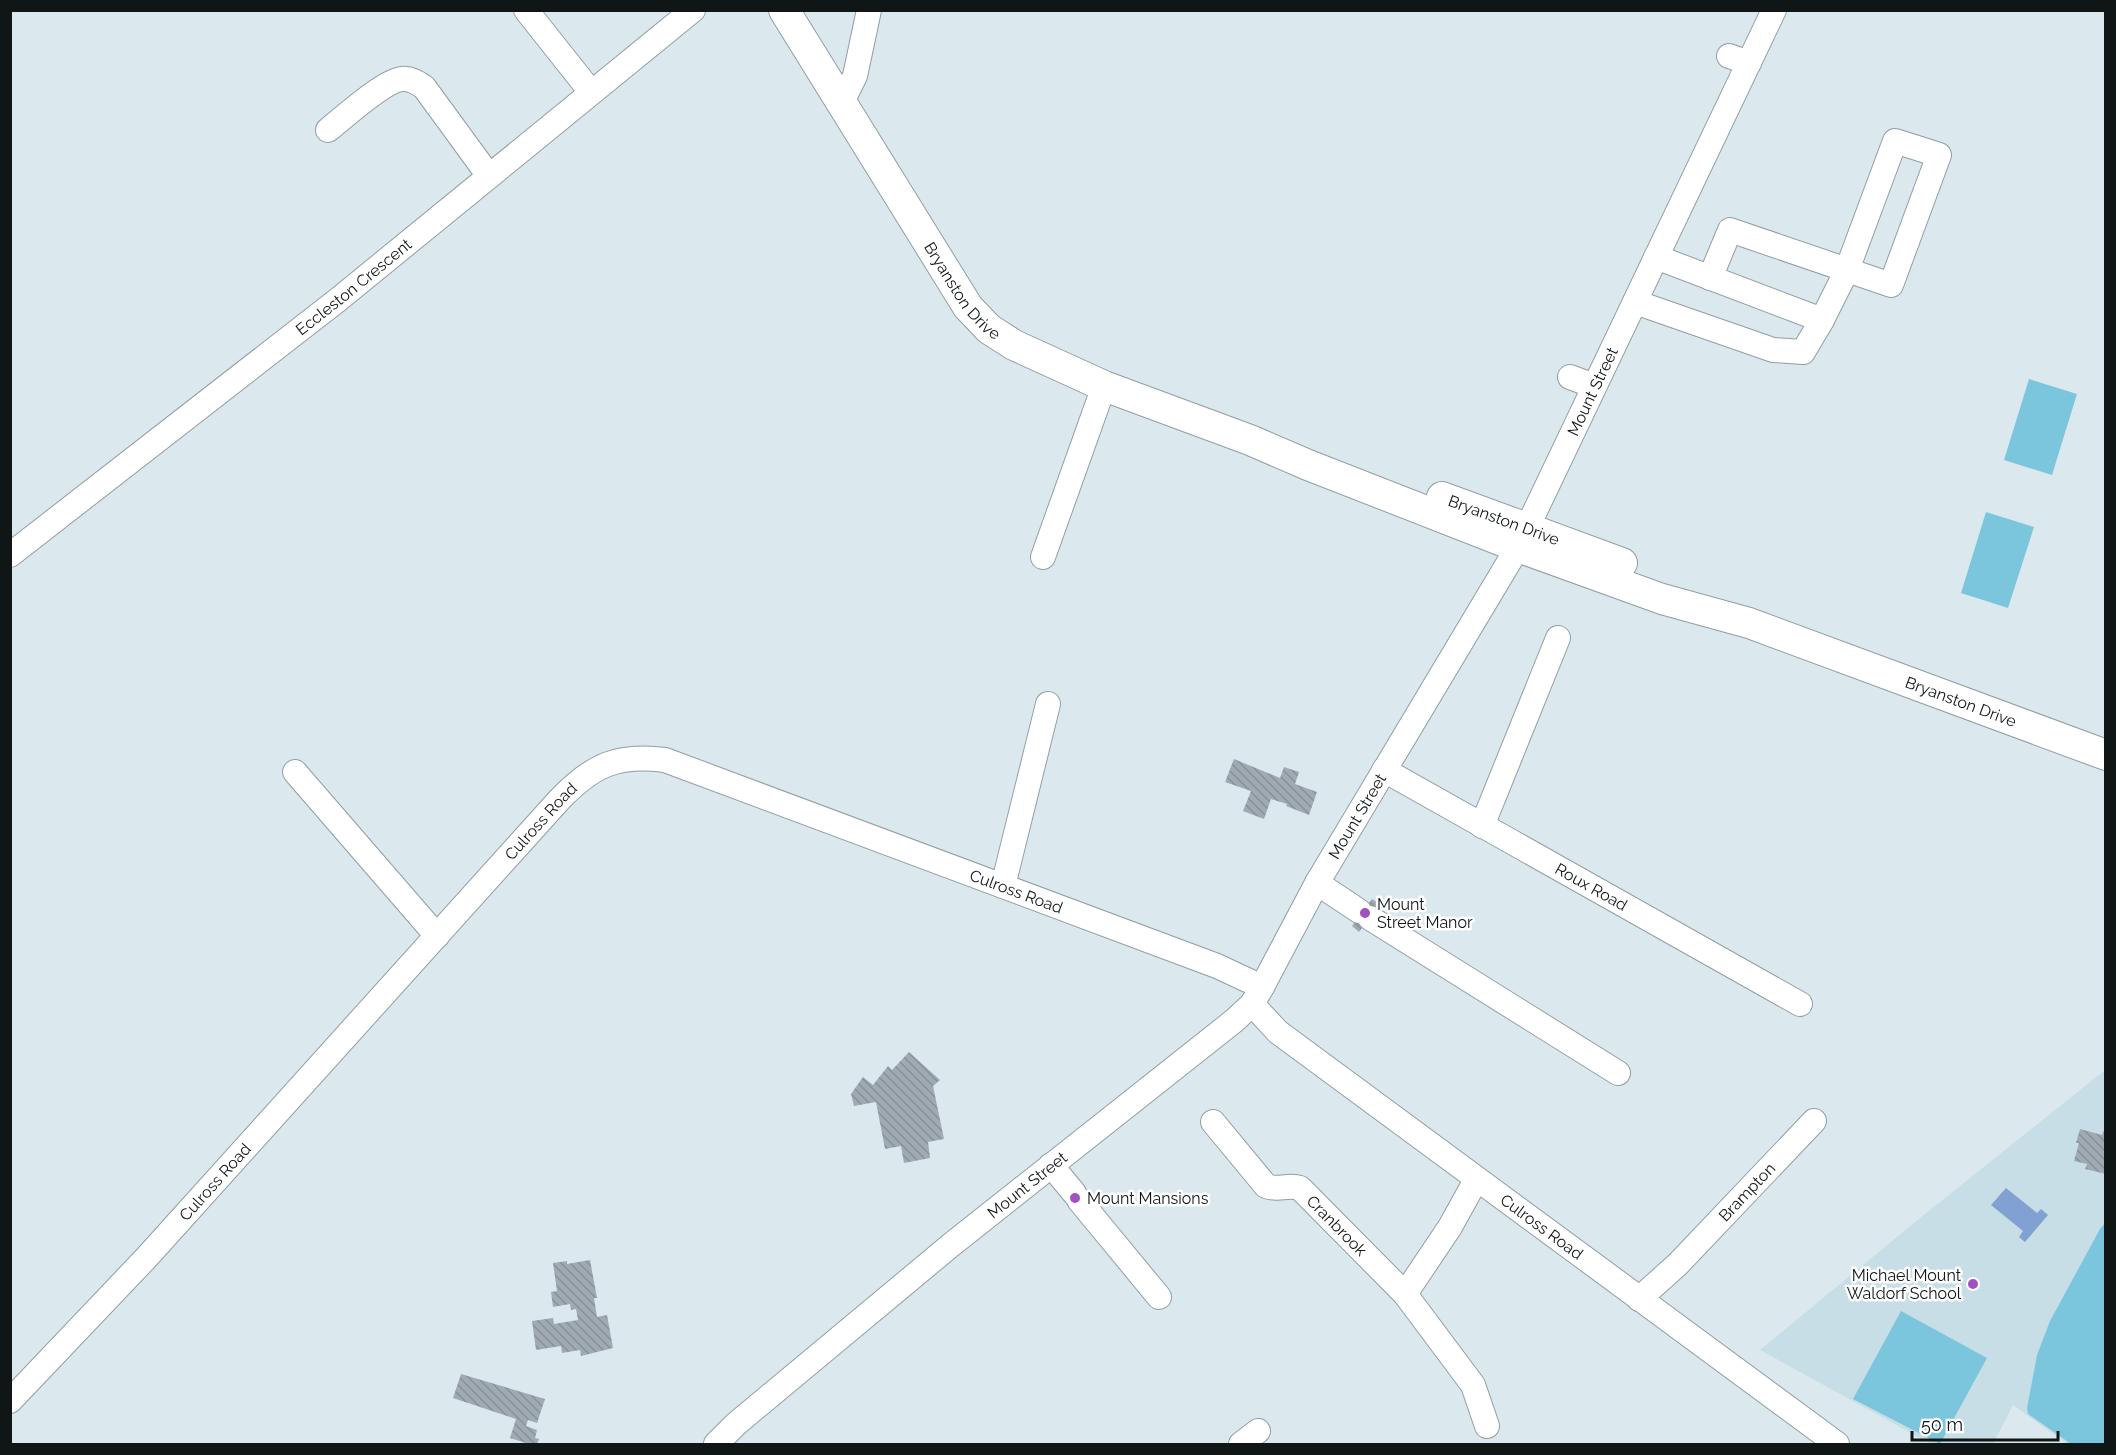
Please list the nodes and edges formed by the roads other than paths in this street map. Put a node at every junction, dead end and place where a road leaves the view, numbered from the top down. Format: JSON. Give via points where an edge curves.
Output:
{"nodes":[{"id":1,"x":526,"y":10,"type":"edge"},
{"id":2,"x":693,"y":10,"type":"edge"},
{"id":3,"x":784,"y":10,"type":"edge"},
{"id":4,"x":869,"y":10,"type":"edge"},
{"id":5,"x":1774,"y":10,"type":"edge"},
{"id":6,"x":591,"y":92,"type":"junction"},
{"id":7,"x":841,"y":104,"type":"junction"},
{"id":8,"x":328,"y":130,"type":"dead end"},
{"id":9,"x":489,"y":176,"type":"junction"},
{"id":10,"x":1656,"y":257,"type":"junction"},
{"id":11,"x":1847,"y":270,"type":"junction"},
{"id":12,"x":1710,"y":278,"type":"junction"},
{"id":13,"x":1635,"y":302,"type":"junction"},
{"id":14,"x":1822,"y":320,"type":"junction"},
{"id":15,"x":1570,"y":377,"type":"dead end"},
{"id":16,"x":1104,"y":386,"type":"junction"},
{"id":17,"x":1594,"y":386,"type":"junction"},
{"id":18,"x":1522,"y":537,"type":"junction"},
{"id":19,"x":10,"y":555,"type":"edge"},
{"id":20,"x":1043,"y":557,"type":"dead end"},
{"id":21,"x":1558,"y":638,"type":"dead end"},
{"id":22,"x":1048,"y":704,"type":"dead end"},
{"id":23,"x":2106,"y":755,"type":"edge"},
{"id":24,"x":1384,"y":770,"type":"junction"},
{"id":25,"x":295,"y":772,"type":"dead end"},
{"id":26,"x":1482,"y":826,"type":"junction"},
{"id":27,"x":1317,"y":882,"type":"junction"},
{"id":28,"x":1003,"y":886,"type":"junction"},
{"id":29,"x":437,"y":936,"type":"junction"},
{"id":30,"x":1257,"y":995,"type":"junction"},
{"id":31,"x":1800,"y":1004,"type":"dead end"},
{"id":32,"x":1618,"y":1073,"type":"dead end"},
{"id":33,"x":1814,"y":1121,"type":"dead end"},
{"id":34,"x":1213,"y":1122,"type":"dead end"},
{"id":35,"x":1052,"y":1164,"type":"junction"},
{"id":36,"x":1476,"y":1180,"type":"junction"},
{"id":37,"x":1405,"y":1294,"type":"junction"},
{"id":38,"x":1159,"y":1297,"type":"dead end"},
{"id":39,"x":1639,"y":1299,"type":"junction"},
{"id":40,"x":10,"y":1401,"type":"edge"},
{"id":41,"x":1487,"y":1426,"type":"dead end"},
{"id":42,"x":716,"y":1444,"type":"edge"},
{"id":43,"x":1837,"y":1444,"type":"edge"}],
"edges":[{"from":1,"to":6,"type":"street"},
{"from":2,"to":6,"type":"street","name":"Eccleston Crescent"},
{"from":3,"to":7,"type":"main road","name":"Bryanston Drive"},
{"from":4,"to":7,"type":"street","via":[[855,76]]},
{"from":5,"to":10,"type":"street","name":"Mount Street","via":[[1739,60]]},
{"from":6,"to":9,"type":"street","name":"Eccleston Crescent"},
{"from":7,"to":16,"type":"main road","name":"Bryanston Drive","via":[[968,307],[989,329],[1014,345]]},
{"from":8,"to":9,"type":"street","via":[[391,81],[416,81]]},
{"from":9,"to":19,"type":"street","name":"Eccleston Crescent","via":[[330,306]]},
{"from":10,"to":12,"type":"street"},
{"from":10,"to":13,"type":"street","name":"Mount Street"},
{"from":11,"to":11,"type":"street","via":[[1895,141],[1939,155],[1891,285]]},
{"from":11,"to":12,"type":"street","via":[[1730,231]]},
{"from":11,"to":14,"type":"street"},
{"from":12,"to":14,"type":"street"},
{"from":13,"to":14,"type":"street","via":[[1773,350],[1803,352]]},
{"from":13,"to":17,"type":"street","name":"Mount Street"},
{"from":15,"to":17,"type":"street"},
{"from":16,"to":18,"type":"main road","name":"Bryanston Drive","via":[[1250,440],[1313,452]]},
{"from":16,"to":20,"type":"street"},
{"from":17,"to":18,"type":"street","name":"Mount Street"},
{"from":18,"to":23,"type":"main road","name":"Bryanston Drive","via":[[1662,599],[1749,623]]},
{"from":18,"to":24,"type":"street","name":"Mount Street"},
{"from":21,"to":26,"type":"street"},
{"from":22,"to":28,"type":"street"},
{"from":24,"to":26,"type":"street","name":"Roux Road"},
{"from":24,"to":27,"type":"street","name":"Mount Street"},
{"from":25,"to":29,"type":"street"},
{"from":26,"to":31,"type":"street","name":"Roux Road"},
{"from":27,"to":30,"type":"street","name":"Mount Street"},
{"from":27,"to":32,"type":"street"},
{"from":28,"to":29,"type":"street","name":"Culross Road","via":[[665,760],[643,757],[621,759],[578,780]]},
{"from":28,"to":30,"type":"street","name":"Culross Road","via":[[1217,966]]},
{"from":29,"to":40,"type":"street","name":"Culross Road","via":[[147,1257]]},
{"from":30,"to":35,"type":"street","name":"Mount Street","via":[[1235,1020]]},
{"from":30,"to":36,"type":"street","name":"Culross Road","via":[[1278,1032]]},
{"from":33,"to":39,"type":"street","name":"Brampton","via":[[1678,1264]]},
{"from":34,"to":37,"type":"street","name":"Cranbrook","via":[[1266,1186],[1299,1188]]},
{"from":35,"to":38,"type":"street"},
{"from":35,"to":42,"type":"street","name":"Mount Street"},
{"from":36,"to":37,"type":"street"},
{"from":36,"to":39,"type":"street","name":"Culross Road"},
{"from":37,"to":41,"type":"street","name":"Cranbrook","via":[[1473,1385]]},
{"from":39,"to":43,"type":"street","name":"Culross Road"}]}
